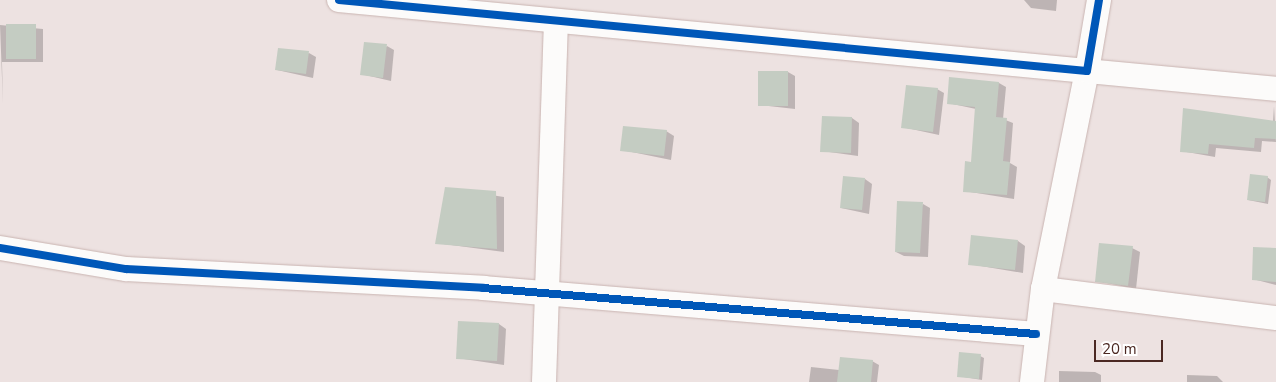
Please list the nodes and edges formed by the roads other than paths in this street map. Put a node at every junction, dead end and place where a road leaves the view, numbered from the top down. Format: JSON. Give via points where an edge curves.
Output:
{"nodes":[{"id":1,"x":339,"y":0,"type":"edge"},
{"id":2,"x":1099,"y":0,"type":"edge"},
{"id":3,"x":403,"y":3,"type":"edge"},
{"id":4,"x":556,"y":21,"type":"junction"},
{"id":5,"x":1087,"y":71,"type":"junction"},
{"id":6,"x":1276,"y":89,"type":"edge"},
{"id":7,"x":0,"y":248,"type":"edge"},
{"id":8,"x":1043,"y":289,"type":"junction"},
{"id":9,"x":548,"y":293,"type":"junction"},
{"id":10,"x":1276,"y":318,"type":"edge"},
{"id":11,"x":1036,"y":334,"type":"junction"},
{"id":12,"x":544,"y":382,"type":"edge"},
{"id":13,"x":1032,"y":382,"type":"edge"}],
"edges":[{"from":1,"to":3,"type":"street"},
{"from":2,"to":5,"type":"street"},
{"from":3,"to":4,"type":"street"},
{"from":4,"to":5,"type":"street"},
{"from":4,"to":9,"type":"street"},
{"from":5,"to":6,"type":"street"},
{"from":5,"to":8,"type":"street"},
{"from":7,"to":9,"type":"street","via":[[126,269]]},
{"from":8,"to":10,"type":"street"},
{"from":8,"to":11,"type":"street"},
{"from":9,"to":11,"type":"street"},
{"from":9,"to":12,"type":"street"},
{"from":11,"to":13,"type":"street"}]}
